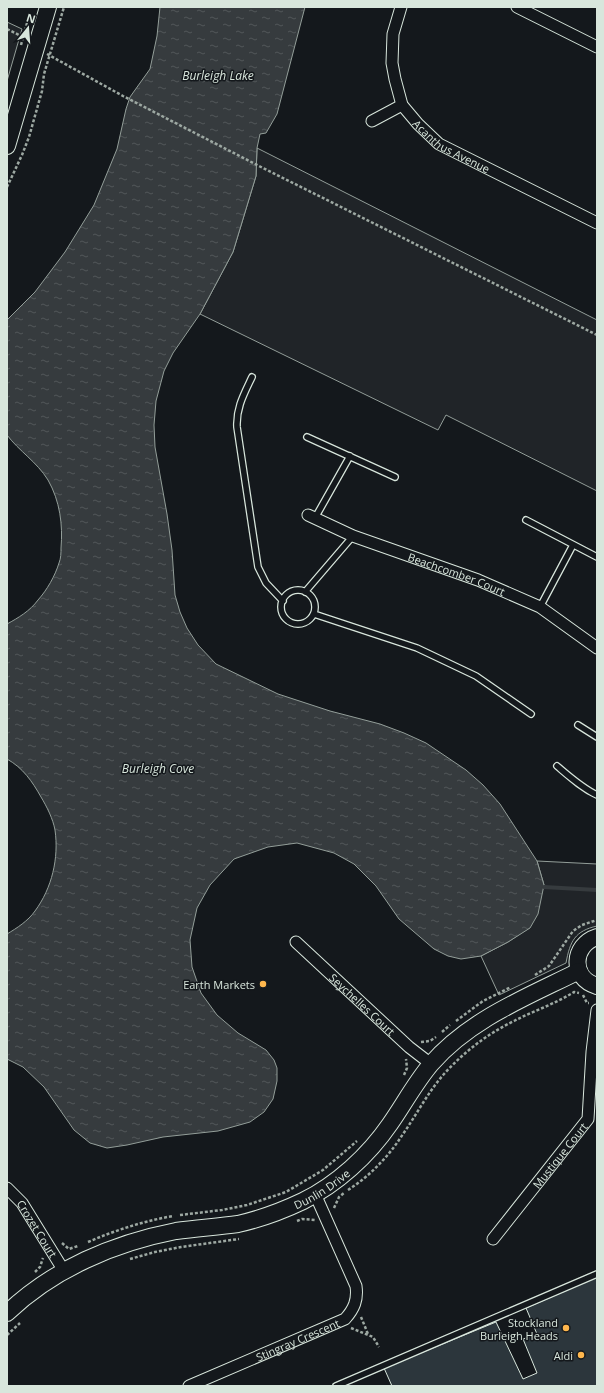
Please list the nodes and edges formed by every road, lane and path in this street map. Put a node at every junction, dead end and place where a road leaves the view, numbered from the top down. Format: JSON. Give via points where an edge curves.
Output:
{"nodes":[{"id":1,"x":48,"y":7,"type":"edge"},
{"id":2,"x":64,"y":7,"type":"edge"},
{"id":3,"x":401,"y":7,"type":"edge"},
{"id":4,"x":517,"y":7,"type":"edge"},
{"id":5,"x":7,"y":29,"type":"edge"},
{"id":6,"x":22,"y":37,"type":"dead end"},
{"id":7,"x":597,"y":47,"type":"edge"},
{"id":8,"x":50,"y":56,"type":"junction"},
{"id":9,"x":402,"y":105,"type":"junction"},
{"id":10,"x":372,"y":121,"type":"dead end"},
{"id":11,"x":7,"y":146,"type":"edge"},
{"id":12,"x":7,"y":187,"type":"edge"},
{"id":13,"x":597,"y":223,"type":"edge"},
{"id":14,"x":597,"y":335,"type":"edge"},
{"id":15,"x":252,"y":377,"type":"dead end"},
{"id":16,"x":307,"y":437,"type":"dead end"},
{"id":17,"x":350,"y":456,"type":"junction"},
{"id":18,"x":395,"y":477,"type":"dead end"},
{"id":19,"x":312,"y":516,"type":"joint"},
{"id":20,"x":526,"y":520,"type":"dead end"},
{"id":21,"x":353,"y":536,"type":"junction"},
{"id":22,"x":573,"y":545,"type":"junction"},
{"id":23,"x":597,"y":557,"type":"edge"},
{"id":24,"x":305,"y":592,"type":"junction"},
{"id":25,"x":283,"y":601,"type":"junction"},
{"id":26,"x":540,"y":607,"type":"junction"},
{"id":27,"x":314,"y":614,"type":"junction"},
{"id":28,"x":597,"y":648,"type":"edge"},
{"id":29,"x":531,"y":714,"type":"dead end"},
{"id":30,"x":578,"y":725,"type":"dead end"},
{"id":31,"x":597,"y":737,"type":"edge"},
{"id":32,"x":557,"y":766,"type":"dead end"},
{"id":33,"x":597,"y":795,"type":"edge"},
{"id":34,"x":597,"y":920,"type":"edge"},
{"id":35,"x":597,"y":937,"type":"edge"},
{"id":36,"x":296,"y":942,"type":"dead end"},
{"id":37,"x":579,"y":971,"type":"junction"},
{"id":38,"x":535,"y":975,"type":"dead end"},
{"id":39,"x":597,"y":986,"type":"edge"},
{"id":40,"x":593,"y":1006,"type":"edge"},
{"id":41,"x":406,"y":1058,"type":"dead end"},
{"id":42,"x":431,"y":1064,"type":"junction"},
{"id":43,"x":400,"y":1081,"type":"dead end"},
{"id":44,"x":592,"y":1122,"type":"edge"},
{"id":45,"x":359,"y":1138,"type":"dead end"},
{"id":46,"x":7,"y":1188,"type":"edge"},
{"id":47,"x":315,"y":1194,"type":"junction"},
{"id":48,"x":332,"y":1212,"type":"dead end"},
{"id":49,"x":317,"y":1219,"type":"dead end"},
{"id":50,"x":296,"y":1221,"type":"dead end"},
{"id":51,"x":242,"y":1239,"type":"dead end"},
{"id":52,"x":493,"y":1239,"type":"dead end"},
{"id":53,"x":60,"y":1242,"type":"dead end"},
{"id":54,"x":42,"y":1254,"type":"dead end"},
{"id":55,"x":126,"y":1260,"type":"dead end"},
{"id":56,"x":64,"y":1271,"type":"junction"},
{"id":57,"x":32,"y":1273,"type":"dead end"},
{"id":58,"x":597,"y":1274,"type":"edge"},
{"id":59,"x":7,"y":1312,"type":"edge"},
{"id":60,"x":22,"y":1320,"type":"dead end"},
{"id":61,"x":338,"y":1322,"type":"junction"},
{"id":62,"x":7,"y":1335,"type":"edge"},
{"id":63,"x":380,"y":1347,"type":"dead end"},
{"id":64,"x":189,"y":1386,"type":"edge"},
{"id":65,"x":336,"y":1386,"type":"edge"}],
"edges":[{"from":1,"to":11,"type":"street"},
{"from":2,"to":8,"type":"path"},
{"from":3,"to":9,"type":"street","name":"Acanthus Avenue","via":[[394,34],[392,63]]},
{"from":4,"to":7,"type":"street"},
{"from":5,"to":6,"type":"path"},
{"from":8,"to":12,"type":"path","via":[[29,137]]},
{"from":8,"to":14,"type":"path","via":[[261,167]]},
{"from":9,"to":10,"type":"street"},
{"from":9,"to":13,"type":"street","name":"Acanthus Avenue","via":[[439,144]]},
{"from":15,"to":25,"type":"lane","via":[[239,404],[237,427],[258,567],[266,583]]},
{"from":16,"to":17,"type":"lane"},
{"from":17,"to":18,"type":"lane"},
{"from":17,"to":19,"type":"lane"},
{"from":19,"to":21,"type":"street","name":"Beachcomber Court"},
{"from":20,"to":22,"type":"lane"},
{"from":21,"to":24,"type":"lane"},
{"from":21,"to":26,"type":"street","name":"Beachcomber Court","via":[[478,580]]},
{"from":22,"to":23,"type":"lane"},
{"from":22,"to":26,"type":"lane"},
{"from":24,"to":25,"type":"lane","via":[[290,593]]},
{"from":24,"to":27,"type":"lane","via":[[315,604]]},
{"from":25,"to":27,"type":"lane","via":[[282,612],[289,621],[300,624],[311,619]]},
{"from":26,"to":28,"type":"street","name":"Beachcomber Court"},
{"from":27,"to":29,"type":"lane","via":[[417,648],[476,676]]},
{"from":30,"to":31,"type":"lane"},
{"from":32,"to":33,"type":"lane","via":[[582,787]]},
{"from":34,"to":38,"type":"path","via":[[573,931],[548,966]]},
{"from":35,"to":37,"type":"street","via":[[585,943],[580,949],[577,963]]},
{"from":36,"to":42,"type":"street","name":"Seychelles Court","via":[[409,1047]]},
{"from":37,"to":39,"type":"street","via":[[587,981]]},
{"from":37,"to":42,"type":"street","name":"Dunlin Drive","via":[[494,1014],[456,1040]]},
{"from":40,"to":44,"type":"street","name":"Mustique Court"},
{"from":40,"to":48,"type":"path","via":[[587,1003],[583,995],[574,992],[503,1027],[467,1052],[433,1089],[403,1135],[384,1158],[340,1197]]},
{"from":41,"to":43,"type":"path","via":[[408,1068]]},
{"from":42,"to":47,"type":"street","name":"Dunlin Drive","via":[[377,1141],[345,1173]]},
{"from":44,"to":52,"type":"street","name":"Mustique Court"},
{"from":45,"to":53,"type":"path","via":[[323,1170],[286,1192],[264,1200],[228,1209],[171,1216],[140,1223],[75,1248],[69,1249]]},
{"from":46,"to":56,"type":"street","name":"Crozet Court","via":[[22,1203]]},
{"from":47,"to":56,"type":"street","name":"Dunlin Drive","via":[[254,1220],[178,1231],[128,1243],[107,1250]]},
{"from":47,"to":61,"type":"street","name":"Stingray Crescent","via":[[356,1286],[356,1303],[352,1311]]},
{"from":49,"to":50,"type":"path"},
{"from":51,"to":55,"type":"path","via":[[181,1247]]},
{"from":54,"to":57,"type":"path","via":[[40,1267]]},
{"from":56,"to":59,"type":"street","name":"Dunlin Drive"},
{"from":58,"to":65,"type":"lane"},
{"from":60,"to":62,"type":"path"},
{"from":61,"to":63,"type":"path","via":[[373,1337]]},
{"from":61,"to":64,"type":"street","name":"Stingray Crescent"}]}
